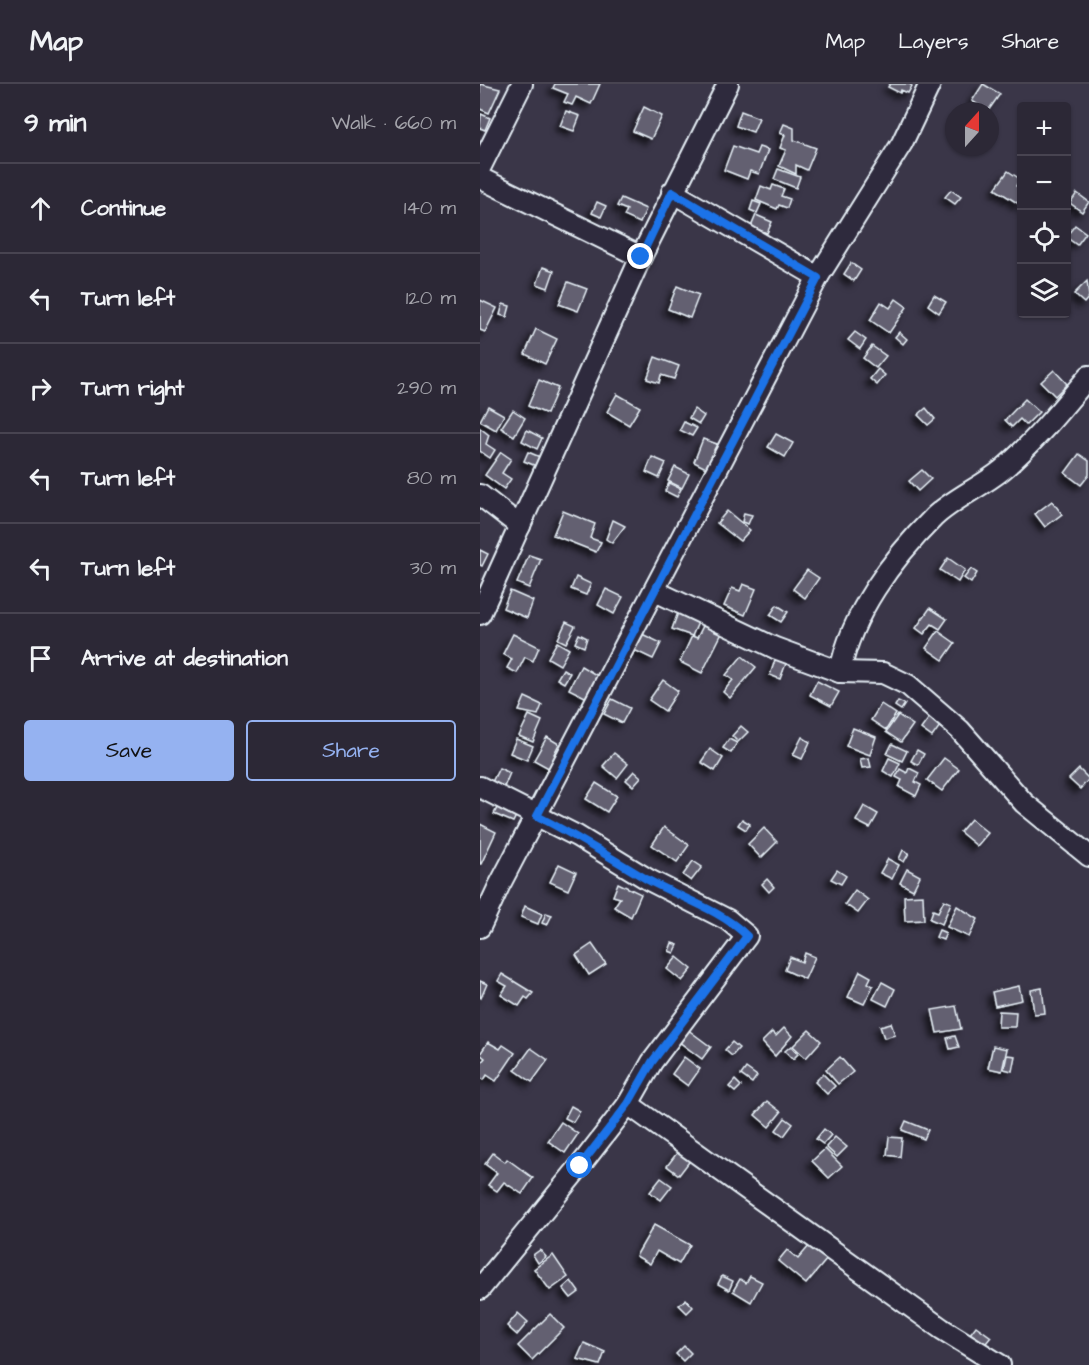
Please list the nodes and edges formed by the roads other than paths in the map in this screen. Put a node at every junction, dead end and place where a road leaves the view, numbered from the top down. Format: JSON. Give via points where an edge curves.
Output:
{"nodes":[{"id":1,"x":522,"y":84,"type":"edge"},
{"id":2,"x":728,"y":84,"type":"edge"},
{"id":3,"x":930,"y":84,"type":"edge"},
{"id":4,"x":480,"y":168,"type":"edge"},
{"id":5,"x":480,"y":178,"type":"edge"},
{"id":6,"x":672,"y":192,"type":"junction"},
{"id":7,"x":641,"y":257,"type":"junction"},
{"id":8,"x":818,"y":278,"type":"junction"},
{"id":9,"x":1089,"y":376,"type":"edge"},
{"id":10,"x":480,"y":495,"type":"edge"},
{"id":11,"x":520,"y":526,"type":"junction"},
{"id":12,"x":655,"y":591,"type":"junction"},
{"id":13,"x":480,"y":614,"type":"edge"},
{"id":14,"x":840,"y":672,"type":"junction"},
{"id":15,"x":480,"y":787,"type":"edge"},
{"id":16,"x":537,"y":816,"type":"junction"},
{"id":17,"x":1089,"y":856,"type":"edge"},
{"id":18,"x":480,"y":927,"type":"edge"},
{"id":19,"x":628,"y":1104,"type":"junction"},
{"id":20,"x":480,"y":1289,"type":"edge"},
{"id":21,"x":1000,"y":1365,"type":"edge"}],
"edges":[{"from":1,"to":4,"type":"street"},
{"from":2,"to":6,"type":"street"},
{"from":3,"to":8,"type":"street","via":[[902,143]]},
{"from":5,"to":7,"type":"street"},
{"from":6,"to":7,"type":"street"},
{"from":6,"to":8,"type":"street"},
{"from":7,"to":11,"type":"street"},
{"from":8,"to":12,"type":"street"},
{"from":9,"to":14,"type":"street","via":[[1049,424],[1002,470],[935,516],[888,572],[859,617],[845,648]]},
{"from":10,"to":11,"type":"street"},
{"from":11,"to":13,"type":"street"},
{"from":12,"to":14,"type":"street","via":[[775,648]]},
{"from":12,"to":16,"type":"street"},
{"from":14,"to":17,"type":"street","via":[[883,673],[908,685],[960,730],[1024,803]]},
{"from":15,"to":16,"type":"street"},
{"from":16,"to":18,"type":"street"},
{"from":16,"to":19,"type":"street","via":[[728,920],[747,936],[652,1062]]},
{"from":19,"to":20,"type":"street"},
{"from":19,"to":21,"type":"street","via":[[942,1329]]}]}
